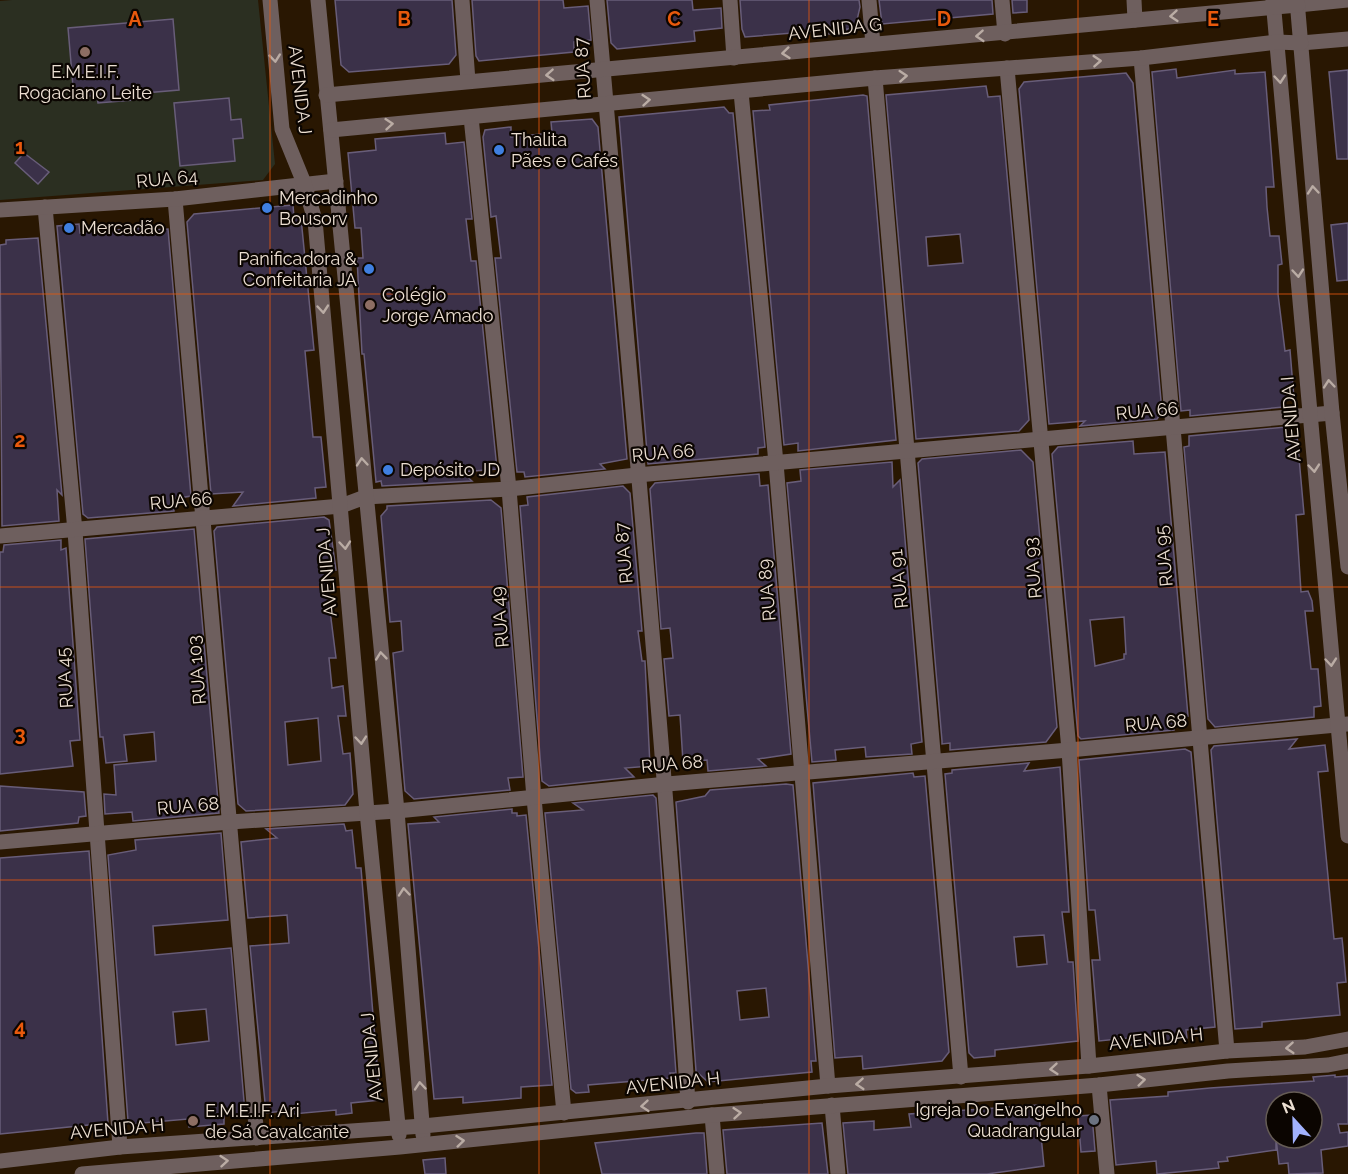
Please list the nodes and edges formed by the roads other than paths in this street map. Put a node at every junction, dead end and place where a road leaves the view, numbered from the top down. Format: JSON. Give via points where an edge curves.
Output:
{"nodes":[{"id":1,"x":270,"y":0,"type":"edge"},
{"id":2,"x":318,"y":0,"type":"edge"},
{"id":3,"x":462,"y":0,"type":"edge"},
{"id":4,"x":597,"y":0,"type":"edge"},
{"id":5,"x":730,"y":0,"type":"edge"},
{"id":6,"x":869,"y":0,"type":"edge"},
{"id":7,"x":1002,"y":0,"type":"edge"},
{"id":8,"x":1134,"y":0,"type":"edge"},
{"id":9,"x":1348,"y":0,"type":"edge"},
{"id":10,"x":1297,"y":2,"type":"edge"},
{"id":11,"x":1274,"y":4,"type":"edge"},
{"id":12,"x":1135,"y":20,"type":"junction"},
{"id":13,"x":1005,"y":34,"type":"junction"},
{"id":14,"x":1348,"y":39,"type":"edge"},
{"id":15,"x":1277,"y":42,"type":"junction"},
{"id":16,"x":1301,"y":43,"type":"junction"},
{"id":17,"x":873,"y":44,"type":"junction"},
{"id":18,"x":734,"y":58,"type":"junction"},
{"id":19,"x":1141,"y":58,"type":"junction"},
{"id":20,"x":1007,"y":68,"type":"junction"},
{"id":21,"x":603,"y":70,"type":"junction"},
{"id":22,"x":875,"y":78,"type":"junction"},
{"id":23,"x":468,"y":81,"type":"junction"},
{"id":24,"x":741,"y":92,"type":"junction"},
{"id":25,"x":326,"y":94,"type":"junction"},
{"id":26,"x":605,"y":103,"type":"junction"},
{"id":27,"x":471,"y":117,"type":"junction"},
{"id":28,"x":331,"y":130,"type":"junction"},
{"id":29,"x":336,"y":181,"type":"junction"},
{"id":30,"x":304,"y":183,"type":"junction"},
{"id":31,"x":175,"y":199,"type":"junction"},
{"id":32,"x":45,"y":207,"type":"junction"},
{"id":33,"x":0,"y":210,"type":"edge"},
{"id":34,"x":1332,"y":413,"type":"junction"},
{"id":35,"x":1310,"y":415,"type":"junction"},
{"id":36,"x":1173,"y":429,"type":"junction"},
{"id":37,"x":1041,"y":441,"type":"junction"},
{"id":38,"x":906,"y":451,"type":"junction"},
{"id":39,"x":776,"y":463,"type":"junction"},
{"id":40,"x":637,"y":475,"type":"junction"},
{"id":41,"x":509,"y":489,"type":"junction"},
{"id":42,"x":365,"y":497,"type":"junction"},
{"id":43,"x":341,"y":506,"type":"junction"},
{"id":44,"x":204,"y":519,"type":"junction"},
{"id":45,"x":75,"y":531,"type":"junction"},
{"id":46,"x":0,"y":536,"type":"edge"},
{"id":47,"x":1348,"y":567,"type":"edge"},
{"id":48,"x":1342,"y":724,"type":"edge"},
{"id":49,"x":1202,"y":738,"type":"junction"},
{"id":50,"x":1069,"y":750,"type":"junction"},
{"id":51,"x":936,"y":760,"type":"junction"},
{"id":52,"x":802,"y":772,"type":"junction"},
{"id":53,"x":667,"y":784,"type":"junction"},
{"id":54,"x":534,"y":798,"type":"junction"},
{"id":55,"x":367,"y":812,"type":"junction"},
{"id":56,"x":397,"y":812,"type":"junction"},
{"id":57,"x":230,"y":822,"type":"junction"},
{"id":58,"x":96,"y":832,"type":"junction"},
{"id":59,"x":1348,"y":836,"type":"edge"},
{"id":60,"x":0,"y":842,"type":"edge"},
{"id":61,"x":1348,"y":1040,"type":"edge"},
{"id":62,"x":1227,"y":1051,"type":"junction"},
{"id":63,"x":1348,"y":1061,"type":"edge"},
{"id":64,"x":1089,"y":1066,"type":"junction"},
{"id":65,"x":961,"y":1077,"type":"junction"},
{"id":66,"x":1099,"y":1085,"type":"junction"},
{"id":67,"x":828,"y":1086,"type":"junction"},
{"id":68,"x":688,"y":1102,"type":"junction"},
{"id":69,"x":832,"y":1105,"type":"junction"},
{"id":70,"x":564,"y":1113,"type":"junction"},
{"id":71,"x":712,"y":1115,"type":"junction"},
{"id":72,"x":423,"y":1126,"type":"junction"},
{"id":73,"x":399,"y":1127,"type":"junction"},
{"id":74,"x":256,"y":1138,"type":"junction"},
{"id":75,"x":424,"y":1144,"type":"junction"},
{"id":76,"x":120,"y":1147,"type":"junction"},
{"id":77,"x":400,"y":1147,"type":"junction"},
{"id":78,"x":0,"y":1161,"type":"edge"},
{"id":79,"x":82,"y":1174,"type":"edge"},
{"id":80,"x":717,"y":1174,"type":"edge"},
{"id":81,"x":838,"y":1174,"type":"edge"},
{"id":82,"x":1107,"y":1174,"type":"edge"}],
"edges":[{"from":1,"to":30,"type":"street","name":"AVENIDA J","one_way":true,"via":[[282,129]]},
{"from":2,"to":25,"type":"street","name":"AVENIDA J"},
{"from":3,"to":23,"type":"street"},
{"from":4,"to":21,"type":"street","name":"RUA 87"},
{"from":5,"to":18,"type":"street"},
{"from":6,"to":17,"type":"street"},
{"from":7,"to":13,"type":"street"},
{"from":8,"to":12,"type":"street"},
{"from":9,"to":10,"type":"street","name":"AVENIDA G"},
{"from":10,"to":11,"type":"street","name":"AVENIDA G"},
{"from":10,"to":16,"type":"street"},
{"from":11,"to":12,"type":"street","name":"AVENIDA G","one_way":true},
{"from":11,"to":15,"type":"street","name":"AVENIDA I"},
{"from":12,"to":13,"type":"street","name":"AVENIDA G"},
{"from":13,"to":17,"type":"street","name":"AVENIDA G","one_way":true},
{"from":14,"to":16,"type":"street"},
{"from":15,"to":16,"type":"street"},
{"from":15,"to":19,"type":"street"},
{"from":15,"to":35,"type":"street","name":"AVENIDA I","one_way":true},
{"from":34,"to":16,"type":"street","one_way":true},
{"from":17,"to":18,"type":"street","name":"AVENIDA G","one_way":true},
{"from":18,"to":21,"type":"street","name":"AVENIDA G"},
{"from":20,"to":19,"type":"street","one_way":true},
{"from":19,"to":36,"type":"street","name":"RUA 95"},
{"from":22,"to":20,"type":"street","one_way":true},
{"from":20,"to":37,"type":"street","name":"RUA 93"},
{"from":21,"to":23,"type":"street","name":"AVENIDA G","one_way":true},
{"from":21,"to":26,"type":"street","name":"RUA 87"},
{"from":22,"to":24,"type":"street"},
{"from":22,"to":38,"type":"street","name":"RUA 91"},
{"from":23,"to":25,"type":"street","name":"AVENIDA G"},
{"from":26,"to":24,"type":"street","one_way":true},
{"from":24,"to":39,"type":"street","name":"RUA 89"},
{"from":25,"to":28,"type":"street","name":"AVENIDA J"},
{"from":26,"to":27,"type":"street"},
{"from":26,"to":40,"type":"street","name":"RUA 87"},
{"from":28,"to":27,"type":"street","one_way":true},
{"from":27,"to":41,"type":"street","name":"RUA 49"},
{"from":28,"to":29,"type":"street","name":"AVENIDA J"},
{"from":29,"to":30,"type":"street","name":"RUA 64"},
{"from":42,"to":29,"type":"street","name":"AVENIDA J","one_way":true},
{"from":30,"to":31,"type":"street","name":"RUA 64"},
{"from":30,"to":43,"type":"street","name":"AVENIDA J","one_way":true,"via":[[315,220]]},
{"from":31,"to":32,"type":"street","name":"RUA 64"},
{"from":31,"to":44,"type":"street","name":"RUA 103"},
{"from":32,"to":33,"type":"street","name":"RUA 64"},
{"from":32,"to":45,"type":"street","name":"RUA 45"},
{"from":34,"to":35,"type":"street","name":"RUA 66"},
{"from":34,"to":47,"type":"street"},
{"from":35,"to":36,"type":"street","name":"RUA 66"},
{"from":35,"to":48,"type":"street","name":"AVENIDA I","one_way":true},
{"from":36,"to":37,"type":"street","name":"RUA 66"},
{"from":36,"to":49,"type":"street","name":"RUA 95"},
{"from":37,"to":38,"type":"street","name":"RUA 66"},
{"from":37,"to":50,"type":"street","name":"RUA 93"},
{"from":38,"to":39,"type":"street","name":"RUA 66"},
{"from":38,"to":51,"type":"street","name":"RUA 91"},
{"from":39,"to":40,"type":"street","name":"RUA 66"},
{"from":39,"to":52,"type":"street","name":"RUA 89"},
{"from":40,"to":41,"type":"street","name":"RUA 66"},
{"from":40,"to":53,"type":"street","name":"RUA 87"},
{"from":41,"to":42,"type":"street","name":"RUA 66"},
{"from":41,"to":54,"type":"street","name":"RUA 49"},
{"from":42,"to":43,"type":"street","name":"RUA 66"},
{"from":56,"to":42,"type":"street","name":"AVENIDA J","one_way":true},
{"from":43,"to":44,"type":"street","name":"RUA 66"},
{"from":43,"to":55,"type":"street","name":"AVENIDA J","one_way":true},
{"from":44,"to":45,"type":"street","name":"RUA 66"},
{"from":44,"to":57,"type":"street","name":"RUA 103"},
{"from":45,"to":46,"type":"street","name":"RUA 66"},
{"from":45,"to":58,"type":"street","name":"RUA 45"},
{"from":48,"to":49,"type":"street","name":"RUA 68"},
{"from":48,"to":59,"type":"street","name":"AVENIDA I"},
{"from":49,"to":50,"type":"street","name":"RUA 68"},
{"from":49,"to":62,"type":"street","name":"RUA 95"},
{"from":50,"to":51,"type":"street","name":"RUA 68"},
{"from":50,"to":64,"type":"street","name":"RUA 93"},
{"from":51,"to":52,"type":"street","name":"RUA 68"},
{"from":51,"to":65,"type":"street","name":"RUA 91"},
{"from":52,"to":53,"type":"street","name":"RUA 68"},
{"from":52,"to":67,"type":"street","name":"RUA 89"},
{"from":53,"to":54,"type":"street","name":"RUA 68"},
{"from":53,"to":68,"type":"street","name":"RUA 87"},
{"from":54,"to":56,"type":"street","name":"RUA 68"},
{"from":54,"to":70,"type":"street","name":"RUA 49"},
{"from":55,"to":56,"type":"street","name":"RUA 68"},
{"from":55,"to":57,"type":"street","name":"RUA 68"},
{"from":55,"to":73,"type":"street","name":"AVENIDA J"},
{"from":72,"to":56,"type":"street","name":"AVENIDA J","one_way":true},
{"from":57,"to":58,"type":"street","name":"RUA 68"},
{"from":57,"to":74,"type":"street","name":"RUA 103"},
{"from":58,"to":60,"type":"street","name":"RUA 68"},
{"from":58,"to":76,"type":"street","name":"RUA 45"},
{"from":61,"to":62,"type":"street","name":"AVENIDA H","one_way":true,"via":[[1305,1047]]},
{"from":62,"to":64,"type":"street","name":"AVENIDA H"},
{"from":66,"to":63,"type":"street","name":"AVENIDA H","one_way":true},
{"from":64,"to":65,"type":"street","name":"AVENIDA H","one_way":true},
{"from":65,"to":67,"type":"street","name":"AVENIDA H","one_way":true},
{"from":66,"to":69,"type":"street","name":"AVENIDA H"},
{"from":66,"to":82,"type":"street"},
{"from":67,"to":68,"type":"street","name":"AVENIDA H"},
{"from":68,"to":70,"type":"street","name":"AVENIDA H","one_way":true},
{"from":71,"to":69,"type":"street","name":"AVENIDA H","one_way":true},
{"from":69,"to":81,"type":"street"},
{"from":70,"to":72,"type":"street","name":"AVENIDA H"},
{"from":75,"to":71,"type":"street","name":"AVENIDA H","one_way":true},
{"from":71,"to":80,"type":"street"},
{"from":72,"to":73,"type":"street","name":"AVENIDA H"},
{"from":72,"to":75,"type":"street","name":"AVENIDA J"},
{"from":73,"to":74,"type":"street","name":"AVENIDA H"},
{"from":73,"to":77,"type":"street","name":"AVENIDA J"},
{"from":74,"to":76,"type":"street","name":"AVENIDA H"},
{"from":75,"to":77,"type":"street","name":"AVENIDA H"},
{"from":76,"to":78,"type":"street","name":"AVENIDA H"},
{"from":79,"to":77,"type":"street","name":"AVENIDA H","one_way":true}]}
